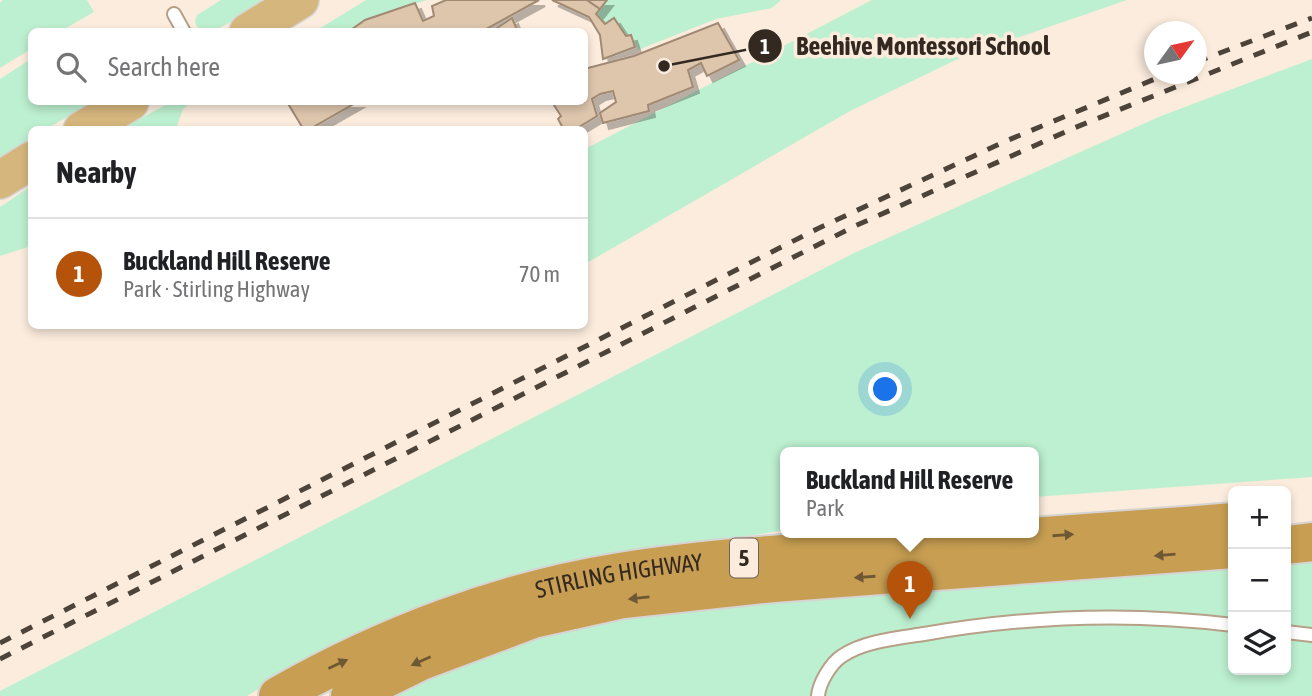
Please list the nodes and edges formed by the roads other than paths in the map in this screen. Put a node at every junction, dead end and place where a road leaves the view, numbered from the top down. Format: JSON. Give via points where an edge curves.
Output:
{"nodes":[{"id":1,"x":300,"y":0,"type":"edge"},
{"id":2,"x":174,"y":14,"type":"dead end"},
{"id":3,"x":182,"y":28,"type":"edge"},
{"id":4,"x":254,"y":28,"type":"edge"},
{"id":5,"x":125,"y":105,"type":"edge"},
{"id":6,"x":89,"y":126,"type":"edge"},
{"id":7,"x":28,"y":162,"type":"edge"},
{"id":8,"x":0,"y":180,"type":"edge"},
{"id":9,"x":1312,"y":516,"type":"edge"},
{"id":10,"x":1291,"y":518,"type":"edge"},
{"id":11,"x":1228,"y":522,"type":"edge"},
{"id":12,"x":1039,"y":536,"type":"edge"},
{"id":13,"x":1008,"y":538,"type":"edge"},
{"id":14,"x":1312,"y":542,"type":"edge"},
{"id":15,"x":1291,"y":544,"type":"edge"},
{"id":16,"x":1228,"y":549,"type":"edge"},
{"id":17,"x":1228,"y":624,"type":"edge"},
{"id":18,"x":1291,"y":633,"type":"edge"},
{"id":19,"x":1312,"y":635,"type":"edge"},
{"id":20,"x":278,"y":696,"type":"edge"},
{"id":21,"x":350,"y":696,"type":"edge"},
{"id":22,"x":818,"y":696,"type":"edge"}],
"edges":[{"from":1,"to":4,"type":"main road"},
{"from":2,"to":3,"type":"lane"},
{"from":5,"to":6,"type":"main road"},
{"from":7,"to":8,"type":"main road"},
{"from":9,"to":10,"type":"highway"},
{"from":12,"to":11,"type":"highway","name":"STIRLING HIGHWAY","number":"5","one_way":true},
{"from":20,"to":13,"type":"highway","name":"STIRLING HIGHWAY","number":"5","one_way":true,"via":[[411,630],[526,593],[619,572],[768,555]]},
{"from":14,"to":15,"type":"highway"},
{"from":16,"to":21,"type":"highway","name":"STIRLING HIGHWAY","number":"5","one_way":true,"via":[[773,583],[624,599],[533,619],[421,661]]},
{"from":17,"to":22,"type":"lane","via":[[1167,617],[1088,617],[989,623],[907,636],[839,657],[823,679]]},
{"from":18,"to":19,"type":"lane"}]}
